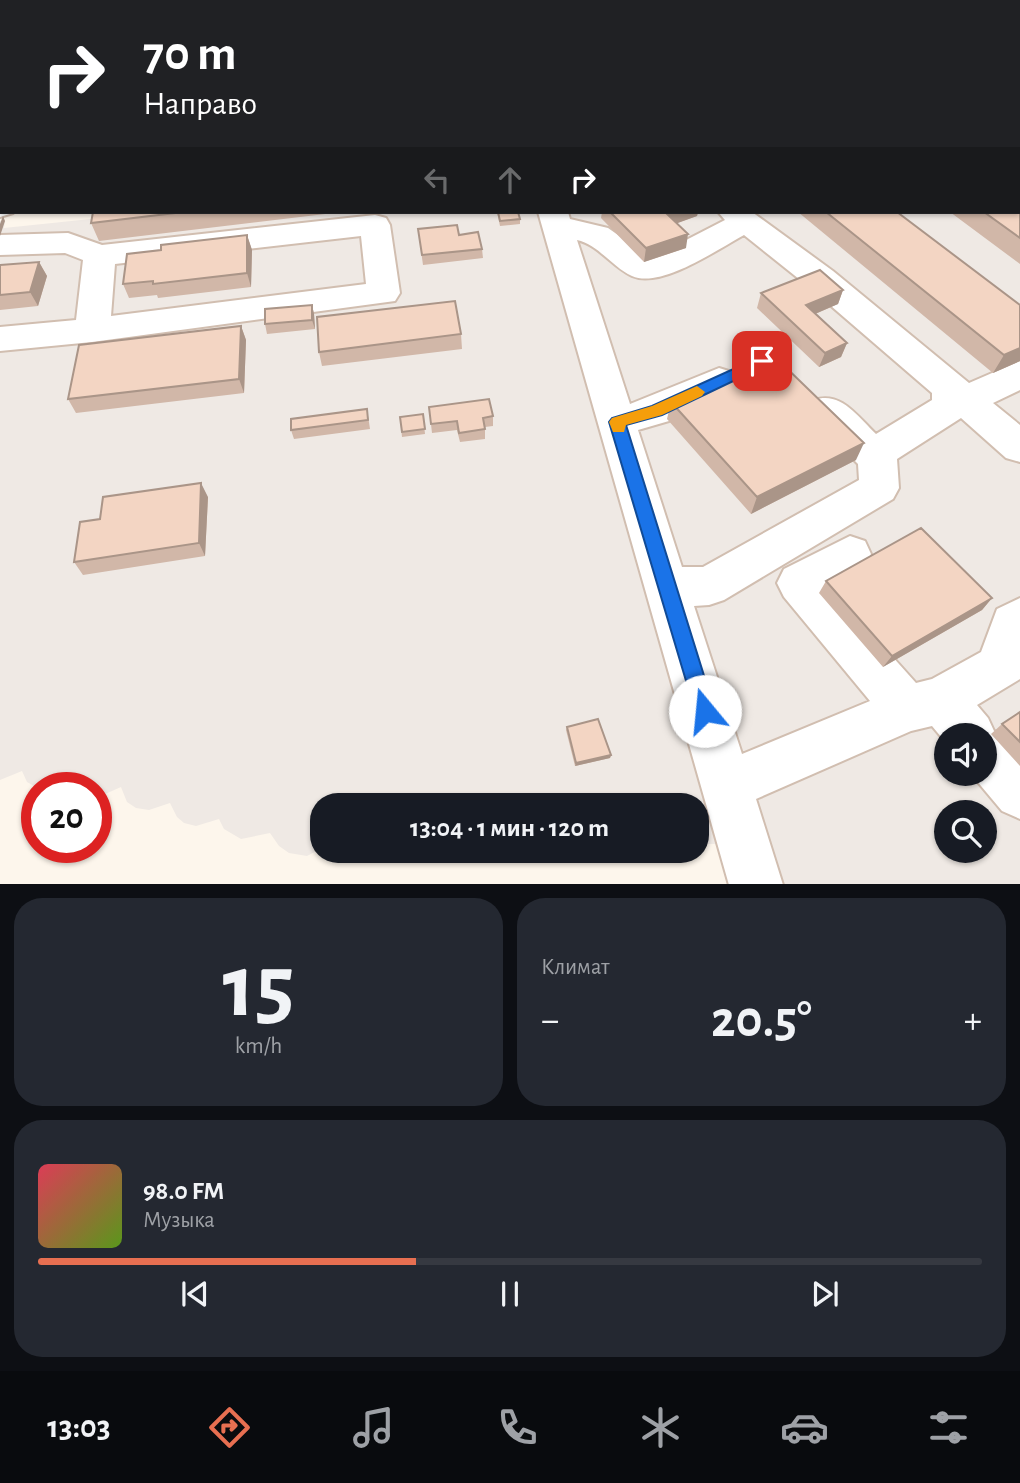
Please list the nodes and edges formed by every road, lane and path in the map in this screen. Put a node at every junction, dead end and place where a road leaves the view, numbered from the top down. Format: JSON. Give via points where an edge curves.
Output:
{"nodes":[{"id":1,"x":739,"y":217,"type":"edge"},
{"id":2,"x":555,"y":219,"type":"edge"},
{"id":3,"x":0,"y":245,"type":"edge"},
{"id":4,"x":100,"y":255,"type":"junction"},
{"id":5,"x":92,"y":330,"type":"junction"},
{"id":6,"x":0,"y":340,"type":"edge"},
{"id":7,"x":750,"y":367,"type":"edge"},
{"id":8,"x":1020,"y":374,"type":"edge"},
{"id":9,"x":804,"y":388,"type":"edge"},
{"id":10,"x":958,"y":393,"type":"junction"},
{"id":11,"x":617,"y":422,"type":"junction"},
{"id":12,"x":1020,"y":447,"type":"edge"},
{"id":13,"x":873,"y":455,"type":"junction"},
{"id":14,"x":850,"y":554,"type":"dead end"},
{"id":15,"x":667,"y":587,"type":"junction"},
{"id":16,"x":1020,"y":618,"type":"edge"},
{"id":17,"x":1010,"y":660,"type":"edge"},
{"id":18,"x":940,"y":715,"type":"edge"},
{"id":19,"x":997,"y":766,"type":"edge"},
{"id":20,"x":727,"y":786,"type":"junction"},
{"id":21,"x":1020,"y":793,"type":"edge"},
{"id":22,"x":756,"y":884,"type":"edge"}],
"edges":[{"from":1,"to":2,"type":"lane","via":[[668,263],[643,268],[597,235]]},
{"from":1,"to":10,"type":"lane"},
{"from":2,"to":11,"type":"lane"},
{"from":3,"to":4,"type":"lane","via":[[68,243]]},
{"from":4,"to":5,"type":"lane"},
{"from":4,"to":5,"type":"lane","via":[[375,225],[383,293]]},
{"from":5,"to":6,"type":"lane"},
{"from":7,"to":11,"type":"lane","via":[[656,411]]},
{"from":8,"to":10,"type":"lane"},
{"from":9,"to":13,"type":"lane"},
{"from":10,"to":12,"type":"lane"},
{"from":10,"to":13,"type":"lane","via":[[951,406]]},
{"from":11,"to":15,"type":"lane"},
{"from":13,"to":15,"type":"lane","via":[[879,488],[709,586]]},
{"from":14,"to":18,"type":"lane","via":[[799,583]]},
{"from":15,"to":20,"type":"lane"},
{"from":16,"to":17,"type":"lane","via":[[1013,622]]},
{"from":17,"to":18,"type":"lane"},
{"from":18,"to":20,"type":"lane"},
{"from":19,"to":21,"type":"lane"},
{"from":20,"to":22,"type":"lane"}]}
